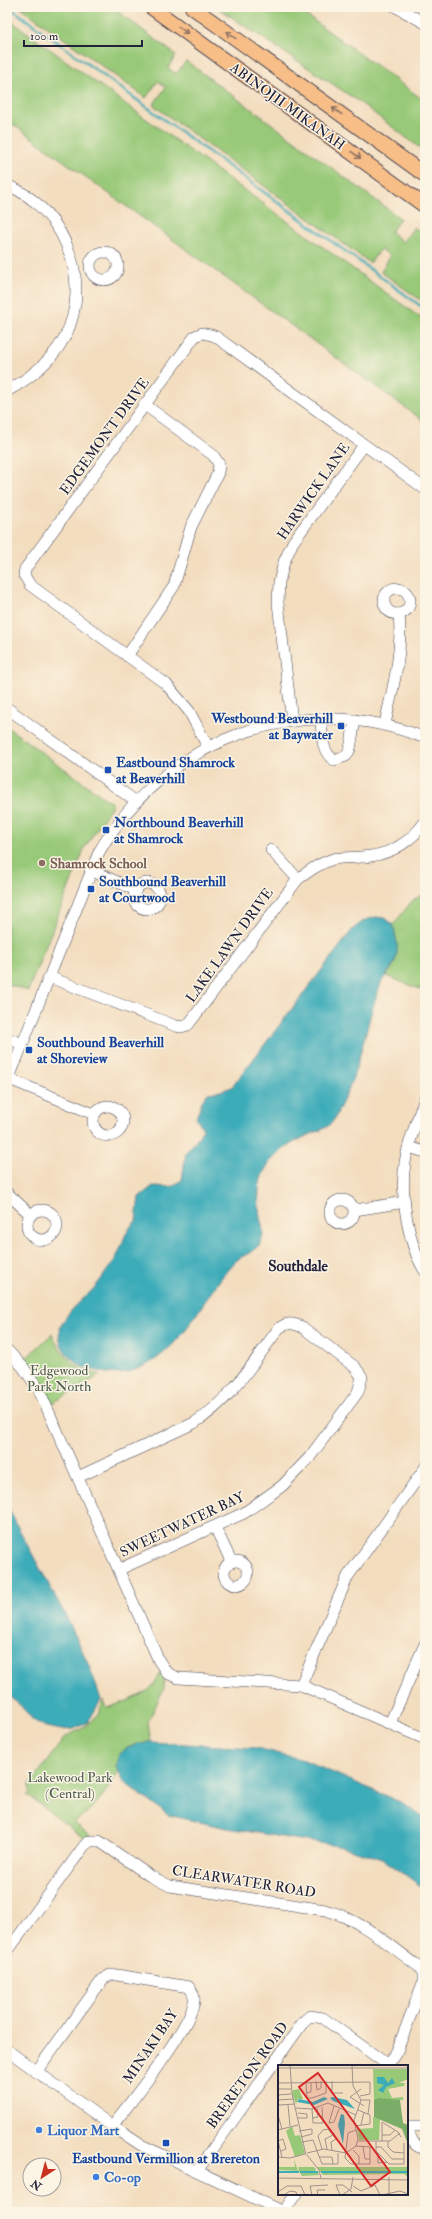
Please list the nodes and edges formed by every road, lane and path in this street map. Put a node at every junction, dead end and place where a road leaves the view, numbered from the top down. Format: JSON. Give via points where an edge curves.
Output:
{"nodes":[{"id":1,"x":151,"y":7,"type":"edge"},
{"id":2,"x":192,"y":7,"type":"edge"},
{"id":3,"x":396,"y":7,"type":"edge"},
{"id":4,"x":425,"y":24,"type":"edge"},
{"id":5,"x":425,"y":175,"type":"edge"},
{"id":6,"x":7,"y":185,"type":"edge"},
{"id":7,"x":425,"y":206,"type":"edge"},
{"id":8,"x":90,"y":268,"type":"dead end"},
{"id":9,"x":76,"y":270,"type":"junction"},
{"id":10,"x":7,"y":391,"type":"edge"},
{"id":11,"x":145,"y":405,"type":"junction"},
{"id":12,"x":364,"y":445,"type":"junction"},
{"id":13,"x":425,"y":489,"type":"edge"},
{"id":14,"x":399,"y":614,"type":"dead end"},
{"id":15,"x":127,"y":656,"type":"junction"},
{"id":16,"x":7,"y":708,"type":"edge"},
{"id":17,"x":321,"y":719,"type":"junction"},
{"id":18,"x":355,"y":720,"type":"junction"},
{"id":19,"x":292,"y":721,"type":"junction"},
{"id":20,"x":385,"y":724,"type":"junction"},
{"id":21,"x":425,"y":738,"type":"edge"},
{"id":22,"x":208,"y":747,"type":"junction"},
{"id":23,"x":135,"y":801,"type":"junction"},
{"id":24,"x":425,"y":822,"type":"edge"},
{"id":25,"x":271,"y":850,"type":"dead end"},
{"id":26,"x":90,"y":870,"type":"junction"},
{"id":27,"x":298,"y":879,"type":"junction"},
{"id":28,"x":136,"y":890,"type":"dead end"},
{"id":29,"x":49,"y":977,"type":"junction"},
{"id":30,"x":7,"y":1038,"type":"edge"},
{"id":31,"x":23,"y":1044,"type":"junction"},
{"id":32,"x":8,"y":1081,"type":"edge"},
{"id":33,"x":425,"y":1098,"type":"edge"},
{"id":34,"x":94,"y":1114,"type":"dead end"},
{"id":35,"x":409,"y":1147,"type":"junction"},
{"id":36,"x":425,"y":1152,"type":"edge"},
{"id":37,"x":7,"y":1193,"type":"edge"},
{"id":38,"x":405,"y":1202,"type":"junction"},
{"id":39,"x":355,"y":1210,"type":"dead end"},
{"id":40,"x":31,"y":1215,"type":"dead end"},
{"id":41,"x":425,"y":1271,"type":"edge"},
{"id":42,"x":7,"y":1350,"type":"edge"},
{"id":43,"x":425,"y":1468,"type":"edge"},
{"id":44,"x":78,"y":1477,"type":"junction"},
{"id":45,"x":215,"y":1527,"type":"junction"},
{"id":46,"x":231,"y":1561,"type":"dead end"},
{"id":47,"x":120,"y":1569,"type":"junction"},
{"id":48,"x":425,"y":1644,"type":"edge"},
{"id":49,"x":301,"y":1685,"type":"junction"},
{"id":50,"x":390,"y":1723,"type":"junction"},
{"id":51,"x":425,"y":1739,"type":"edge"},
{"id":52,"x":7,"y":1952,"type":"edge"},
{"id":53,"x":7,"y":2050,"type":"edge"},
{"id":54,"x":387,"y":2065,"type":"edge"},
{"id":55,"x":389,"y":2065,"type":"edge"},
{"id":56,"x":36,"y":2072,"type":"junction"},
{"id":57,"x":112,"y":2126,"type":"junction"},
{"id":58,"x":425,"y":2126,"type":"edge"},
{"id":59,"x":408,"y":2127,"type":"edge"},
{"id":60,"x":408,"y":2129,"type":"edge"},
{"id":61,"x":425,"y":2148,"type":"edge"},
{"id":62,"x":197,"y":2171,"type":"junction"},
{"id":63,"x":295,"y":2195,"type":"edge"},
{"id":64,"x":283,"y":2212,"type":"edge"}],
"edges":[{"from":1,"to":7,"type":"main road","name":"ABINOJII MIKANAH","one_way":true},
{"from":5,"to":2,"type":"main road","name":"ABINOJII MIKANAH","one_way":true},
{"from":3,"to":4,"type":"street"},
{"from":6,"to":9,"type":"street","via":[[29,197],[53,221],[69,249]]},
{"from":8,"to":9,"type":"street"},
{"from":9,"to":10,"type":"street","via":[[75,298],[70,322],[59,347],[43,366],[25,381]]},
{"from":11,"to":12,"type":"street","name":"EDGEMONT DRIVE","via":[[195,336],[208,333]]},
{"from":11,"to":15,"type":"street","via":[[214,455],[219,464],[218,473],[191,527],[174,586]]},
{"from":11,"to":15,"type":"street","name":"EDGEMONT DRIVE","via":[[25,569],[24,575],[30,586]]},
{"from":12,"to":13,"type":"street","name":"EDGEMONT DRIVE"},
{"from":12,"to":19,"type":"street","name":"HARWICK LANE","via":[[293,542],[284,562],[279,582],[278,603]]},
{"from":14,"to":20,"type":"street","via":[[402,637],[400,654]]},
{"from":15,"to":22,"type":"street","name":"EDGEMONT DRIVE","via":[[166,684],[178,697],[189,711]]},
{"from":16,"to":23,"type":"street"},
{"from":17,"to":18,"type":"street"},
{"from":17,"to":18,"type":"street","via":[[324,748],[328,756],[334,760],[346,756],[350,749]]},
{"from":17,"to":19,"type":"street"},
{"from":18,"to":20,"type":"street"},
{"from":19,"to":22,"type":"street","via":[[256,728]]},
{"from":20,"to":21,"type":"street"},
{"from":22,"to":23,"type":"street","via":[[158,779]]},
{"from":23,"to":26,"type":"street","via":[[113,828]]},
{"from":24,"to":27,"type":"street","name":"LAKE LAWN DRIVE","via":[[412,837],[397,848],[371,856],[333,859],[313,868]]},
{"from":25,"to":27,"type":"street"},
{"from":26,"to":28,"type":"street"},
{"from":26,"to":29,"type":"street"},
{"from":27,"to":29,"type":"street","name":"LAKE LAWN DRIVE","via":[[188,1025],[176,1026]]},
{"from":29,"to":31,"type":"street"},
{"from":30,"to":31,"type":"street"},
{"from":31,"to":32,"type":"street"},
{"from":32,"to":34,"type":"street"},
{"from":33,"to":35,"type":"street"},
{"from":35,"to":36,"type":"street"},
{"from":35,"to":38,"type":"street","via":[[405,1164]]},
{"from":37,"to":40,"type":"street"},
{"from":38,"to":39,"type":"street"},
{"from":38,"to":41,"type":"street","via":[[413,1246]]},
{"from":42,"to":44,"type":"street","via":[[39,1390]]},
{"from":43,"to":49,"type":"street","via":[[348,1576]]},
{"from":44,"to":45,"type":"street","name":"SWEETWATER BAY","via":[[208,1415],[234,1389],[279,1328],[292,1323],[302,1327],[355,1367],[362,1378],[361,1386],[299,1471],[262,1502]]},
{"from":44,"to":47,"type":"street"},
{"from":45,"to":46,"type":"street"},
{"from":45,"to":47,"type":"street","name":"SWEETWATER BAY"},
{"from":47,"to":49,"type":"street","via":[[162,1668],[172,1676]]},
{"from":48,"to":50,"type":"street"},
{"from":49,"to":50,"type":"street"},
{"from":50,"to":51,"type":"street"},
{"from":52,"to":55,"type":"street","name":"CLEARWATER ROAD","via":[[84,1846],[90,1841],[99,1841],[150,1876],[170,1886],[343,1914],[418,1966],[423,1972],[423,1983],[397,2051]]},
{"from":53,"to":56,"type":"street"},
{"from":54,"to":62,"type":"street","name":"BRERETON ROAD","via":[[323,2018],[310,2016]]},
{"from":56,"to":57,"type":"street"},
{"from":56,"to":57,"type":"street","name":"MINAKI BAY","via":[[103,1979],[110,1975],[189,1987],[194,2000],[182,2029]]},
{"from":57,"to":62,"type":"street","via":[[142,2145]]},
{"from":58,"to":59,"type":"street"},
{"from":60,"to":61,"type":"street","via":[[415,2145]]},
{"from":62,"to":64,"type":"street"},
{"from":63,"to":64,"type":"street"}]}
